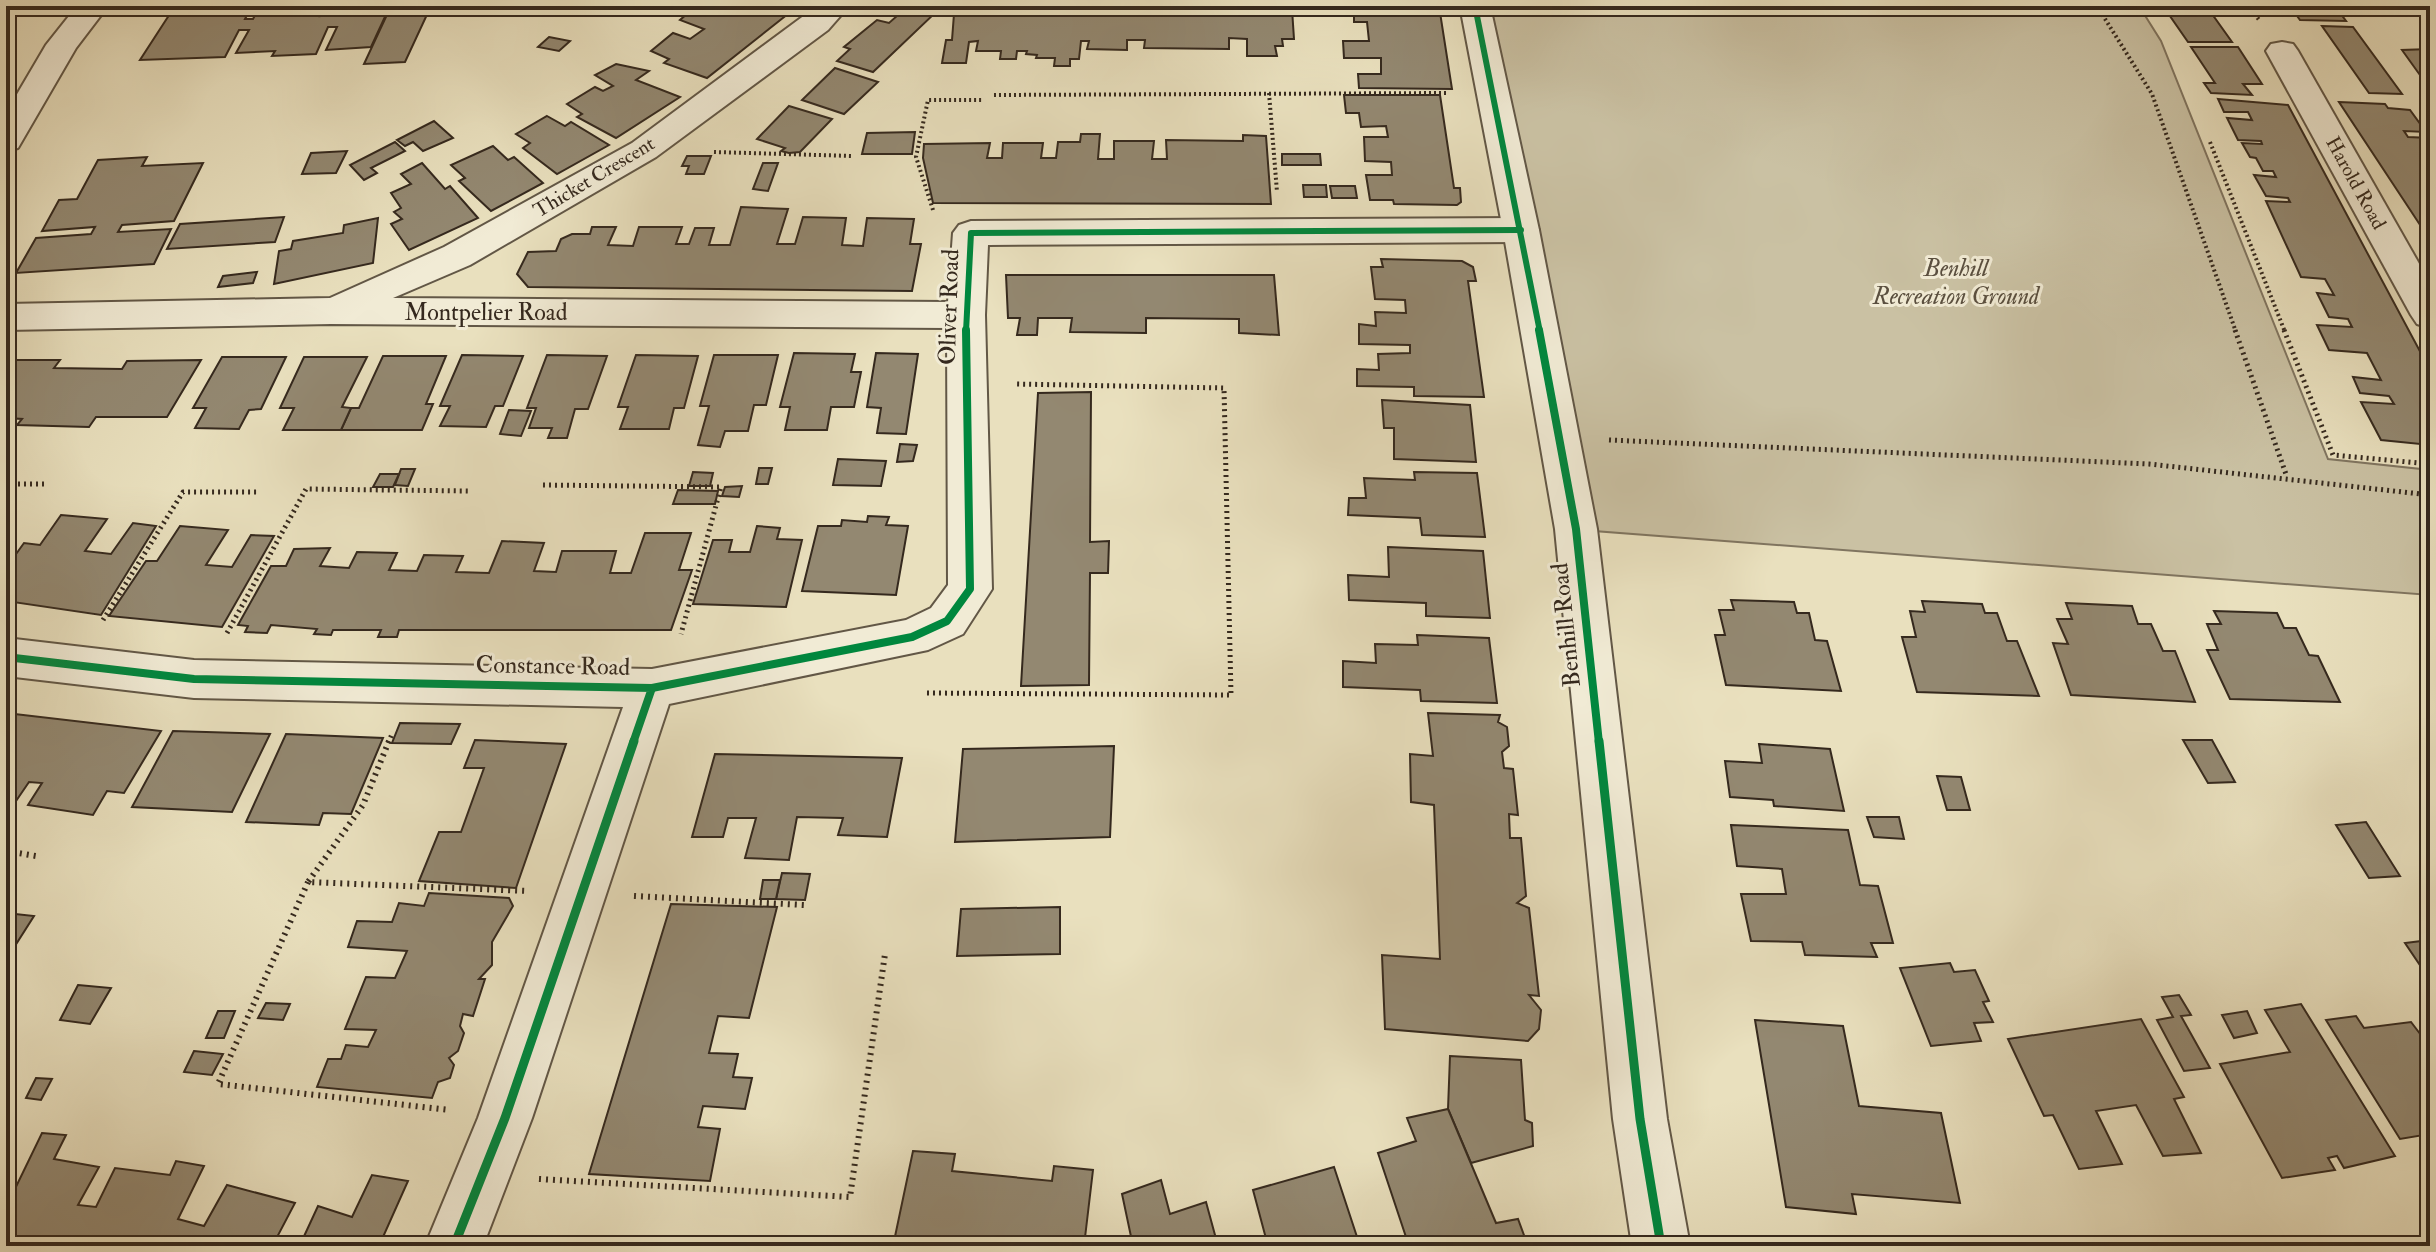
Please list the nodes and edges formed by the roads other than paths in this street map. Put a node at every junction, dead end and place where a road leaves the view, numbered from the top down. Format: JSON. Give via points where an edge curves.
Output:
{"nodes":[{"id":1,"x":93,"y":6,"type":"edge"},
{"id":2,"x":834,"y":6,"type":"edge"},
{"id":3,"x":1475,"y":6,"type":"edge"},
{"id":4,"x":2282,"y":51,"type":"dead end"},
{"id":5,"x":6,"y":141,"type":"edge"},
{"id":6,"x":1521,"y":230,"type":"junction"},
{"id":7,"x":331,"y":311,"type":"junction"},
{"id":8,"x":966,"y":315,"type":"junction"},
{"id":9,"x":2430,"y":315,"type":"edge"},
{"id":10,"x":6,"y":317,"type":"edge"},
{"id":11,"x":6,"y":657,"type":"edge"},
{"id":12,"x":659,"y":687,"type":"junction"},
{"id":13,"x":454,"y":1246,"type":"edge"},
{"id":14,"x":1661,"y":1246,"type":"edge"}],
"edges":[{"from":1,"to":5,"type":"street","via":[[62,45]]},
{"from":2,"to":7,"type":"street","name":"Thicket Crescent","via":[[644,150],[457,256]]},
{"from":3,"to":6,"type":"street","name":"Benhill Road"},
{"from":4,"to":9,"type":"street","name":"Harold Road"},
{"from":6,"to":8,"type":"street","name":"Oliver Road","via":[[971,233]]},
{"from":6,"to":14,"type":"street","name":"Benhill Road","via":[[1576,529],[1640,1119]]},
{"from":7,"to":8,"type":"street","name":"Montpelier Road"},
{"from":7,"to":10,"type":"street","name":"Montpelier Road"},
{"from":8,"to":12,"type":"street","name":"Oliver Road","via":[[970,589],[947,621],[912,637]]},
{"from":11,"to":12,"type":"street","name":"Constance Road","via":[[201,679]]},
{"from":12,"to":13,"type":"street","name":"Constance Road"}]}
